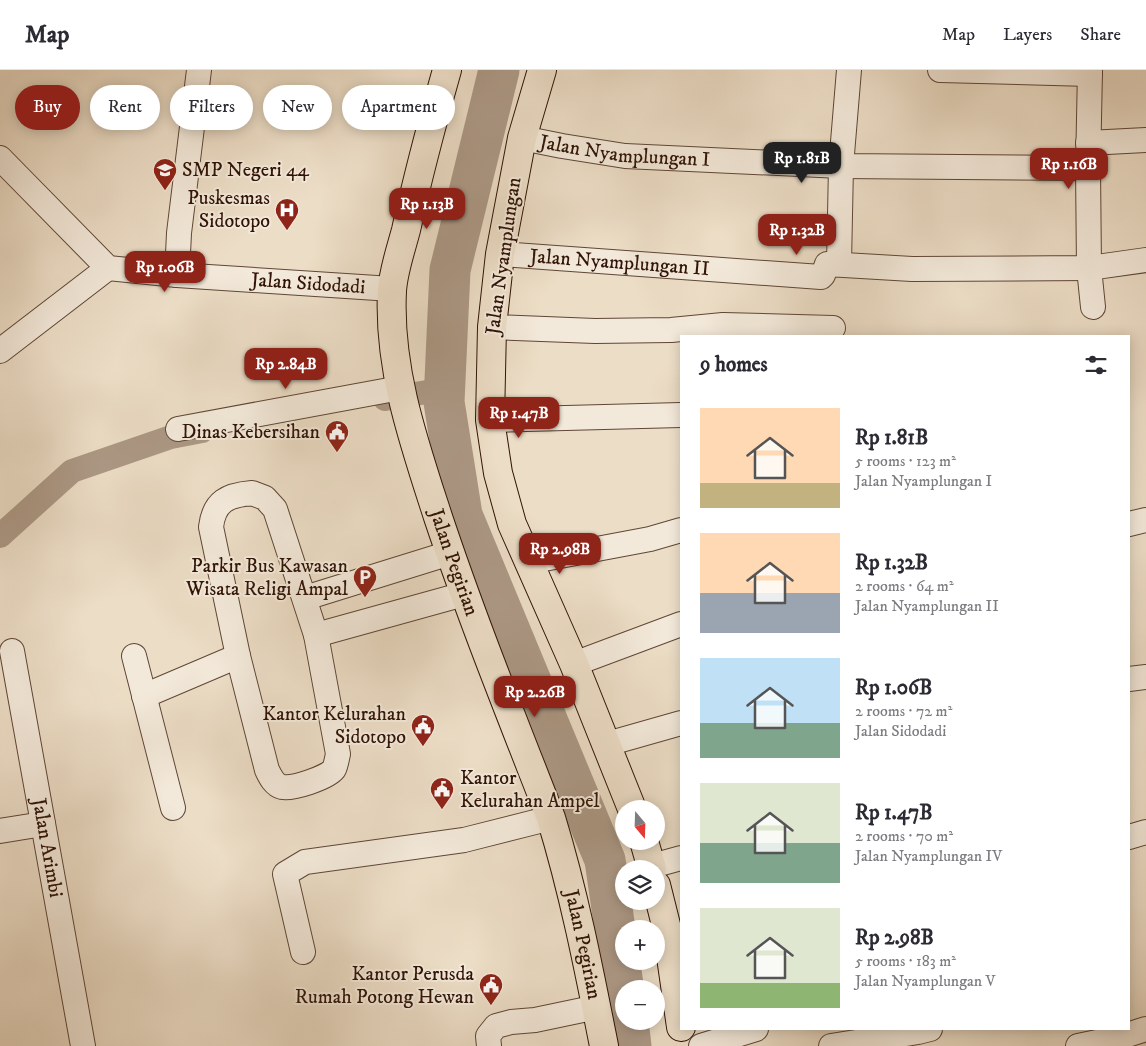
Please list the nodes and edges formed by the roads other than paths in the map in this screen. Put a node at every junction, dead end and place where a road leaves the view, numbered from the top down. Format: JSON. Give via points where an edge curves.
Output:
{"nodes":[{"id":1,"x":199,"y":70,"type":"edge"},
{"id":2,"x":447,"y":70,"type":"edge"},
{"id":3,"x":542,"y":70,"type":"edge"},
{"id":4,"x":849,"y":70,"type":"edge"},
{"id":5,"x":940,"y":70,"type":"edge"},
{"id":6,"x":1090,"y":72,"type":"edge"},
{"id":7,"x":522,"y":138,"type":"junction"},
{"id":8,"x":1146,"y":140,"type":"edge"},
{"id":9,"x":1088,"y":143,"type":"junction"},
{"id":10,"x":0,"y":158,"type":"edge"},
{"id":11,"x":841,"y":166,"type":"junction"},
{"id":12,"x":1088,"y":168,"type":"junction"},
{"id":13,"x":500,"y":254,"type":"junction"},
{"id":14,"x":1146,"y":260,"type":"edge"},
{"id":15,"x":839,"y":264,"type":"junction"},
{"id":16,"x":108,"y":268,"type":"junction"},
{"id":17,"x":1089,"y":268,"type":"junction"},
{"id":18,"x":177,"y":275,"type":"junction"},
{"id":19,"x":392,"y":289,"type":"junction"},
{"id":20,"x":1093,"y":307,"type":"dead end"},
{"id":21,"x":492,"y":326,"type":"junction"},
{"id":22,"x":833,"y":328,"type":"dead end"},
{"id":23,"x":0,"y":351,"type":"edge"},
{"id":24,"x":402,"y":395,"type":"junction"},
{"id":25,"x":680,"y":415,"type":"edge"},
{"id":26,"x":490,"y":420,"type":"junction"},
{"id":27,"x":178,"y":429,"type":"dead end"},
{"id":28,"x":1146,"y":520,"type":"edge"},
{"id":29,"x":1130,"y":524,"type":"edge"},
{"id":30,"x":680,"y":530,"type":"edge"},
{"id":31,"x":450,"y":553,"type":"junction"},
{"id":32,"x":528,"y":562,"type":"junction"},
{"id":33,"x":464,"y":594,"type":"junction"},
{"id":34,"x":305,"y":598,"type":"junction"},
{"id":35,"x":680,"y":624,"type":"edge"},
{"id":36,"x":316,"y":635,"type":"junction"},
{"id":37,"x":12,"y":651,"type":"dead end"},
{"id":38,"x":134,"y":656,"type":"dead end"},
{"id":39,"x":238,"y":656,"type":"junction"},
{"id":40,"x":574,"y":664,"type":"junction"},
{"id":41,"x":1146,"y":677,"type":"edge"},
{"id":42,"x":1130,"y":679,"type":"edge"},
{"id":43,"x":144,"y":696,"type":"junction"},
{"id":44,"x":680,"y":723,"type":"edge"},
{"id":45,"x":607,"y":744,"type":"junction"},
{"id":46,"x":629,"y":800,"type":"edge"},
{"id":47,"x":173,"y":808,"type":"dead end"},
{"id":48,"x":551,"y":818,"type":"junction"},
{"id":49,"x":43,"y":824,"type":"junction"},
{"id":50,"x":0,"y":831,"type":"edge"},
{"id":51,"x":1146,"y":832,"type":"edge"},
{"id":52,"x":1130,"y":837,"type":"edge"},
{"id":53,"x":680,"y":858,"type":"edge"},
{"id":54,"x":665,"y":862,"type":"edge"},
{"id":55,"x":662,"y":910,"type":"edge"},
{"id":56,"x":303,"y":952,"type":"dead end"},
{"id":57,"x":597,"y":1008,"type":"junction"},
{"id":58,"x":680,"y":1021,"type":"edge"},
{"id":59,"x":1146,"y":1029,"type":"edge"},
{"id":60,"x":681,"y":1030,"type":"edge"},
{"id":61,"x":753,"y":1030,"type":"edge"},
{"id":62,"x":926,"y":1030,"type":"edge"},
{"id":63,"x":83,"y":1046,"type":"edge"},
{"id":64,"x":489,"y":1046,"type":"edge"},
{"id":65,"x":604,"y":1046,"type":"edge"},
{"id":66,"x":683,"y":1046,"type":"edge"},
{"id":67,"x":702,"y":1046,"type":"edge"},
{"id":68,"x":831,"y":1046,"type":"edge"},
{"id":69,"x":1078,"y":1046,"type":"edge"}],
"edges":[{"from":1,"to":18,"type":"street"},
{"from":2,"to":19,"type":"main road","name":"Jalan Pegirian","via":[[424,151]]},
{"from":3,"to":7,"type":"main road","name":"Jalan Nyamplungan"},
{"from":4,"to":11,"type":"street"},
{"from":5,"to":6,"type":"street"},
{"from":6,"to":9,"type":"street"},
{"from":7,"to":11,"type":"street","name":"Jalan Nyamplungan I","via":[[625,156]]},
{"from":7,"to":13,"type":"main road","name":"Jalan Nyamplungan"},
{"from":8,"to":9,"type":"street"},
{"from":9,"to":12,"type":"street"},
{"from":10,"to":16,"type":"street"},
{"from":11,"to":12,"type":"street","name":"Jalan Nyamplungan I"},
{"from":11,"to":15,"type":"street"},
{"from":12,"to":17,"type":"street"},
{"from":13,"to":15,"type":"street","name":"Jalan Nyamplungan II","via":[[821,277],[827,264]]},
{"from":13,"to":21,"type":"main road","name":"Jalan Nyamplungan"},
{"from":14,"to":17,"type":"street"},
{"from":15,"to":17,"type":"street","via":[[912,269]]},
{"from":16,"to":18,"type":"street","name":"Jalan Sidodadi"},
{"from":16,"to":23,"type":"street"},
{"from":17,"to":20,"type":"street"},
{"from":18,"to":19,"type":"street","name":"Jalan Sidodadi"},
{"from":19,"to":24,"type":"main road","name":"Jalan Pegirian","via":[[393,345]]},
{"from":21,"to":22,"type":"street","via":[[612,332],[723,325]]},
{"from":21,"to":26,"type":"main road","name":"Jalan Nyamplungan"},
{"from":24,"to":27,"type":"street"},
{"from":24,"to":31,"type":"main road","name":"Jalan Pegirian"},
{"from":25,"to":26,"type":"street"},
{"from":26,"to":32,"type":"main road","name":"Jalan Nyamplungan","via":[[498,473],[512,524]]},
{"from":28,"to":29,"type":"street"},
{"from":30,"to":32,"type":"street"},
{"from":31,"to":33,"type":"main road","name":"Jalan Pegirian"},
{"from":31,"to":34,"type":"street"},
{"from":32,"to":40,"type":"main road","name":"Jalan Nyamplungan"},
{"from":33,"to":36,"type":"street"},
{"from":33,"to":48,"type":"main road","name":"Jalan Pegirian"},
{"from":34,"to":36,"type":"street"},
{"from":34,"to":39,"type":"street","via":[[275,509],[264,498],[252,493],[239,494],[218,504],[212,514],[211,527]]},
{"from":35,"to":40,"type":"street"},
{"from":36,"to":39,"type":"street","via":[[338,754],[334,769],[296,786],[282,787],[273,781],[267,770]]},
{"from":37,"to":49,"type":"street","name":"Jalan Arimbi"},
{"from":38,"to":43,"type":"street"},
{"from":39,"to":43,"type":"street"},
{"from":40,"to":45,"type":"main road","name":"Jalan Nyamplungan"},
{"from":41,"to":42,"type":"street"},
{"from":43,"to":47,"type":"street"},
{"from":44,"to":45,"type":"street"},
{"from":45,"to":46,"type":"main road","name":"Jalan Nyamplungan"},
{"from":48,"to":56,"type":"street","via":[[464,840],[295,866],[285,874]]},
{"from":48,"to":57,"type":"main road","name":"Jalan Pegirian"},
{"from":49,"to":50,"type":"street"},
{"from":49,"to":63,"type":"street","name":"Jalan Arimbi"},
{"from":51,"to":52,"type":"street"},
{"from":53,"to":54,"type":"street"},
{"from":55,"to":58,"type":"main road"},
{"from":57,"to":64,"type":"street","via":[[496,1026],[488,1036]]},
{"from":57,"to":65,"type":"main road","name":"Jalan Pegirian"},
{"from":59,"to":69,"type":"street"},
{"from":60,"to":66,"type":"main road"},
{"from":61,"to":67,"type":"street"},
{"from":62,"to":68,"type":"street"}]}
